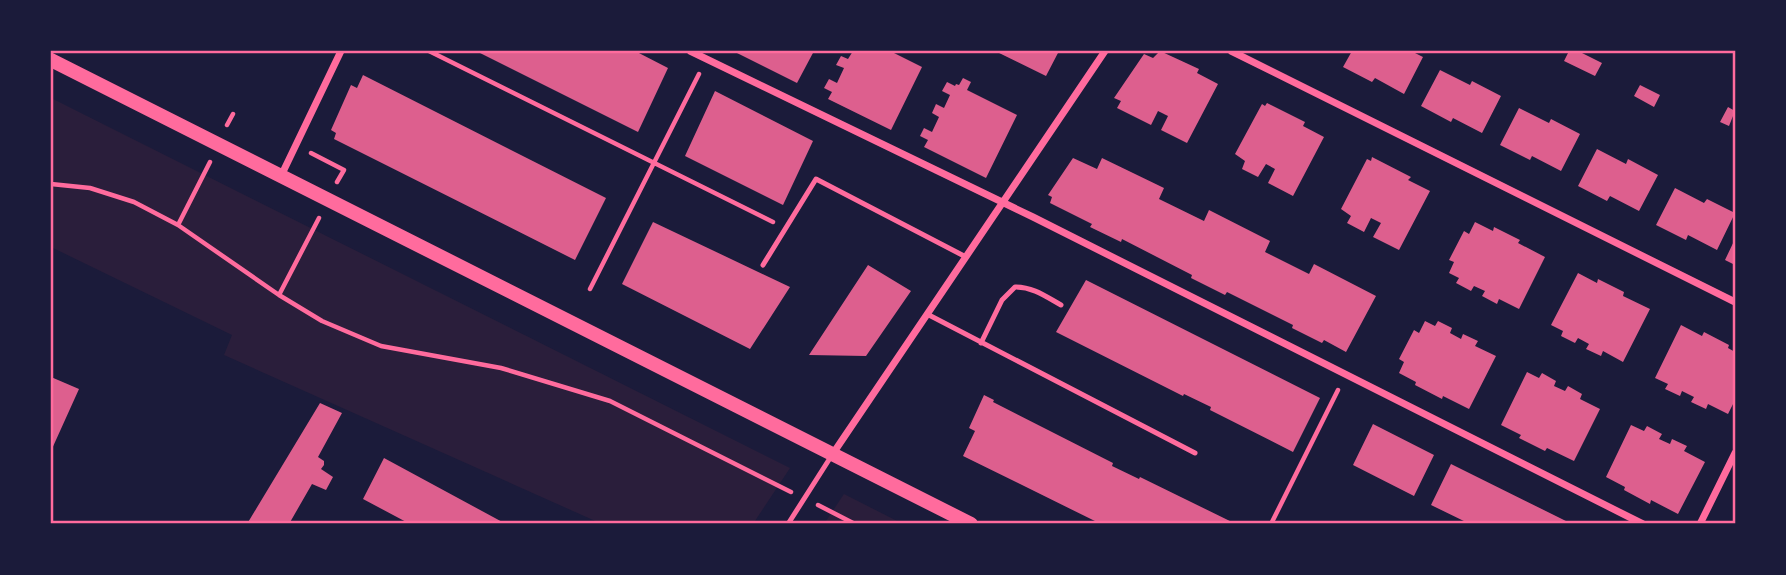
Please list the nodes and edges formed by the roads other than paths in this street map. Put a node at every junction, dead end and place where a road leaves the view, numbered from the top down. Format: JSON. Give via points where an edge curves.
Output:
{"nodes":[{"id":1,"x":341,"y":51,"type":"edge"},
{"id":2,"x":690,"y":51,"type":"edge"},
{"id":3,"x":1105,"y":51,"type":"edge"},
{"id":4,"x":1231,"y":51,"type":"edge"},
{"id":5,"x":51,"y":60,"type":"edge"},
{"id":6,"x":281,"y":177,"type":"junction"},
{"id":7,"x":1004,"y":204,"type":"junction"},
{"id":8,"x":967,"y":257,"type":"junction"},
{"id":9,"x":763,"y":265,"type":"dead end"},
{"id":10,"x":1735,"y":302,"type":"edge"},
{"id":11,"x":1061,"y":305,"type":"dead end"},
{"id":12,"x":928,"y":314,"type":"junction"},
{"id":13,"x":981,"y":343,"type":"junction"},
{"id":14,"x":1195,"y":453,"type":"dead end"},
{"id":15,"x":1735,"y":453,"type":"edge"},
{"id":16,"x":832,"y":455,"type":"junction"},
{"id":17,"x":788,"y":524,"type":"edge"},
{"id":18,"x":971,"y":524,"type":"edge"},
{"id":19,"x":1643,"y":524,"type":"edge"},
{"id":20,"x":1700,"y":524,"type":"edge"}],
"edges":[{"from":1,"to":6,"type":"street"},
{"from":2,"to":7,"type":"street"},
{"from":3,"to":7,"type":"street"},
{"from":4,"to":10,"type":"street"},
{"from":5,"to":6,"type":"main road"},
{"from":6,"to":16,"type":"main road"},
{"from":7,"to":8,"type":"street"},
{"from":7,"to":19,"type":"street"},
{"from":8,"to":9,"type":"lane","via":[[816,179]]},
{"from":8,"to":12,"type":"street"},
{"from":11,"to":13,"type":"lane","via":[[1035,290],[1015,287],[1002,300]]},
{"from":12,"to":13,"type":"lane"},
{"from":12,"to":16,"type":"street"},
{"from":13,"to":14,"type":"lane"},
{"from":15,"to":20,"type":"street"},
{"from":16,"to":17,"type":"lane"},
{"from":16,"to":18,"type":"main road"}]}
